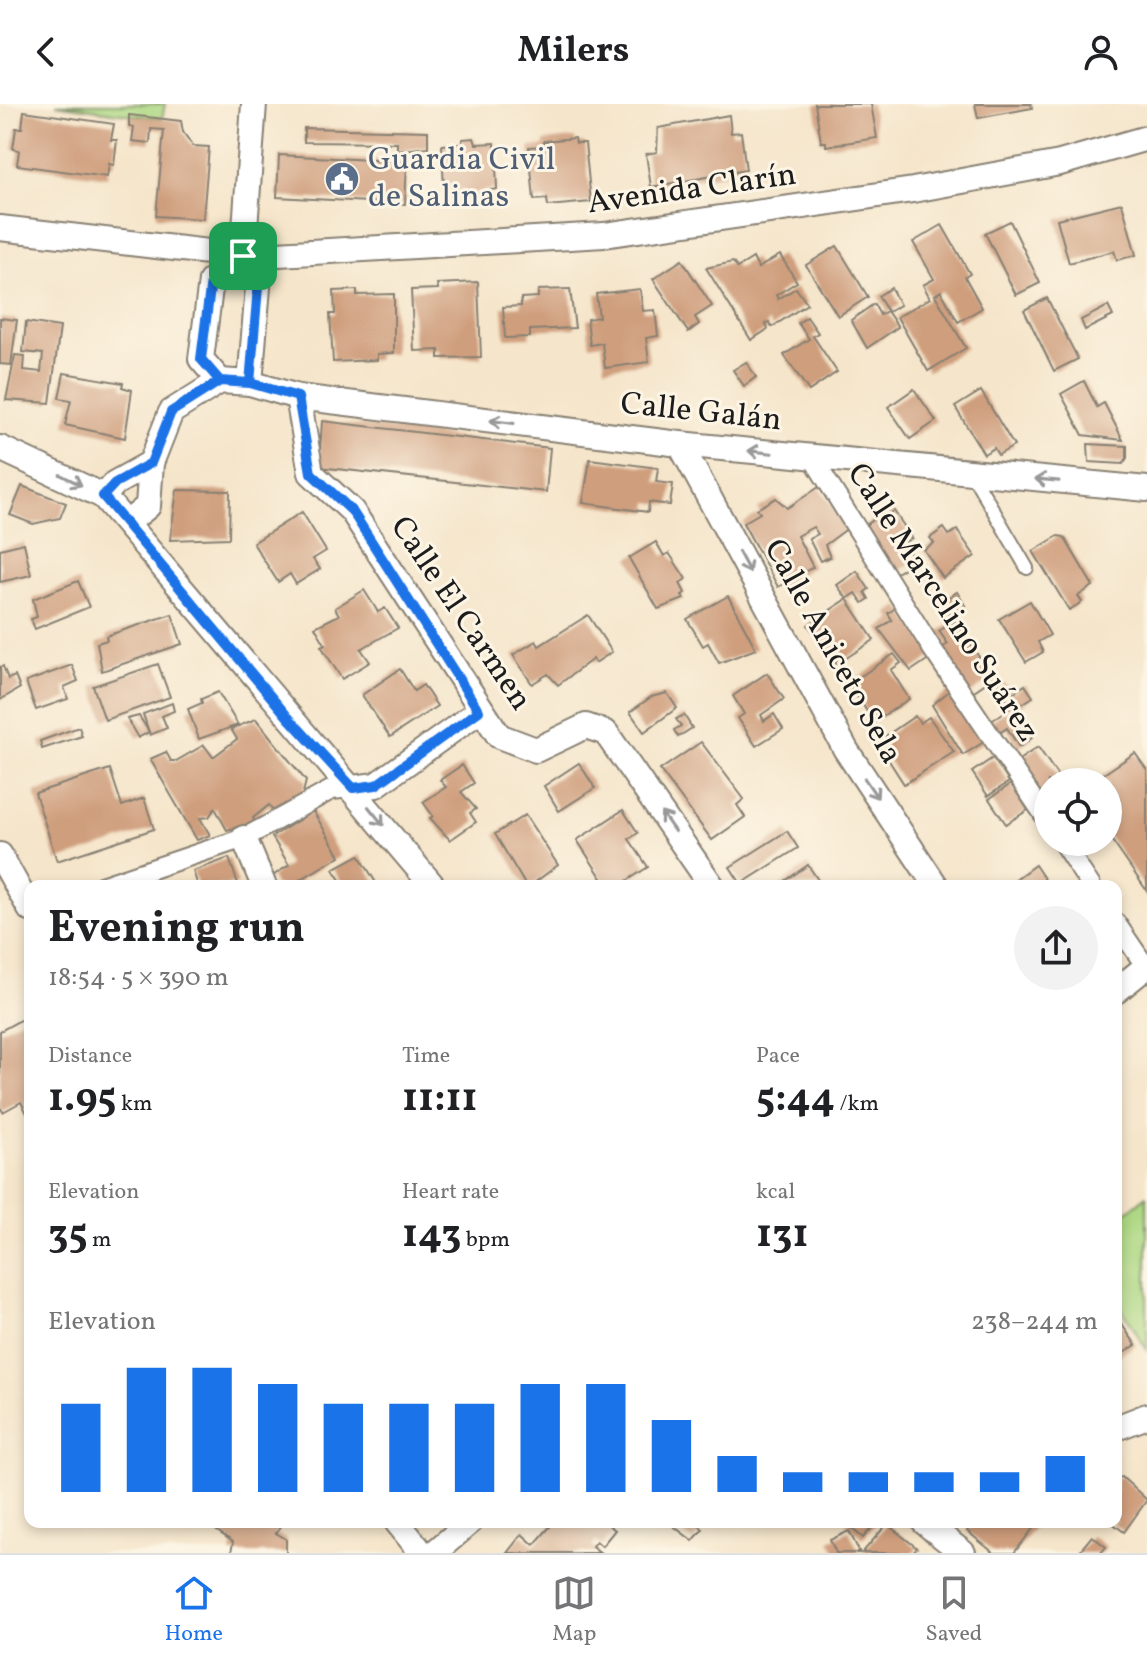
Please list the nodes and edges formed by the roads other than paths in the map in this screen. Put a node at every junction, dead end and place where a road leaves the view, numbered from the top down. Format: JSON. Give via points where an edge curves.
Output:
{"nodes":[{"id":1,"x":254,"y":104,"type":"edge"},
{"id":2,"x":1147,"y":138,"type":"edge"},
{"id":3,"x":0,"y":228,"type":"edge"},
{"id":4,"x":243,"y":256,"type":"junction"},
{"id":5,"x":220,"y":381,"type":"junction"},
{"id":6,"x":250,"y":383,"type":"junction"},
{"id":7,"x":298,"y":397,"type":"junction"},
{"id":8,"x":680,"y":444,"type":"junction"},
{"id":9,"x":0,"y":448,"type":"edge"},
{"id":10,"x":812,"y":457,"type":"junction"},
{"id":11,"x":151,"y":463,"type":"junction"},
{"id":12,"x":972,"y":473,"type":"junction"},
{"id":13,"x":1147,"y":489,"type":"edge"},
{"id":14,"x":103,"y":496,"type":"junction"},
{"id":15,"x":127,"y":523,"type":"junction"},
{"id":16,"x":1027,"y":568,"type":"dead end"},
{"id":17,"x":479,"y":711,"type":"junction"},
{"id":18,"x":353,"y":788,"type":"junction"},
{"id":19,"x":1034,"y":800,"type":"edge"},
{"id":20,"x":244,"y":838,"type":"junction"},
{"id":21,"x":0,"y":855,"type":"edge"},
{"id":22,"x":1071,"y":856,"type":"edge"},
{"id":23,"x":119,"y":880,"type":"edge"},
{"id":24,"x":262,"y":880,"type":"edge"},
{"id":25,"x":428,"y":880,"type":"edge"},
{"id":26,"x":708,"y":880,"type":"edge"},
{"id":27,"x":932,"y":880,"type":"edge"},
{"id":28,"x":1087,"y":880,"type":"edge"},
{"id":29,"x":24,"y":898,"type":"edge"},
{"id":30,"x":1122,"y":932,"type":"edge"},
{"id":31,"x":1146,"y":967,"type":"edge"},
{"id":32,"x":1122,"y":986,"type":"edge"},
{"id":33,"x":1147,"y":1416,"type":"edge"},
{"id":34,"x":1122,"y":1426,"type":"edge"},
{"id":35,"x":402,"y":1528,"type":"edge"},
{"id":36,"x":463,"y":1528,"type":"edge"},
{"id":37,"x":932,"y":1528,"type":"edge"},
{"id":38,"x":422,"y":1553,"type":"edge"},
{"id":39,"x":434,"y":1553,"type":"edge"},
{"id":40,"x":963,"y":1553,"type":"edge"}],
"edges":[{"from":1,"to":4,"type":"street"},
{"from":2,"to":4,"type":"street","name":"Avenida Clarín","via":[[1045,165],[708,222],[519,242]]},
{"from":3,"to":4,"type":"street","name":"Avenida Clarín"},
{"from":4,"to":5,"type":"street","via":[[211,281],[201,359]]},
{"from":4,"to":6,"type":"street","via":[[258,287]]},
{"from":5,"to":6,"type":"street","name":"Calle Galán"},
{"from":5,"to":11,"type":"street","via":[[171,412]]},
{"from":6,"to":7,"type":"street","name":"Calle Galán"},
{"from":8,"to":7,"type":"street","name":"Calle Galán","one_way":true},
{"from":7,"to":17,"type":"street","name":"Calle El Carmen","via":[[311,473],[352,511]]},
{"from":10,"to":8,"type":"street","name":"Calle Galán","one_way":true},
{"from":8,"to":27,"type":"street","name":"Calle Aniceto Sela","one_way":true,"via":[[846,750]]},
{"from":9,"to":14,"type":"street","one_way":true},
{"from":10,"to":12,"type":"street","name":"Calle Galán"},
{"from":10,"to":19,"type":"street","name":"Calle Marcelino Suárez"},
{"from":11,"to":14,"type":"street"},
{"from":11,"to":15,"type":"street","via":[[148,506]]},
{"from":13,"to":12,"type":"street","name":"Calle Galán","one_way":true},
{"from":12,"to":16,"type":"lane"},
{"from":14,"to":15,"type":"street"},
{"from":15,"to":18,"type":"street"},
{"from":17,"to":18,"type":"street","via":[[376,785]]},
{"from":26,"to":17,"type":"street","name":"Calle El Carmen","one_way":true,"via":[[606,733],[586,726],[536,750],[499,736]]},
{"from":18,"to":20,"type":"street","via":[[331,790]]},
{"from":18,"to":25,"type":"street","one_way":true},
{"from":20,"to":23,"type":"street"},
{"from":20,"to":24,"type":"street"},
{"from":21,"to":29,"type":"street"},
{"from":22,"to":28,"type":"street"},
{"from":30,"to":31,"type":"street"},
{"from":31,"to":32,"type":"street"},
{"from":33,"to":34,"type":"street"},
{"from":35,"to":38,"type":"street"},
{"from":36,"to":39,"type":"street"},
{"from":37,"to":40,"type":"street"}]}
